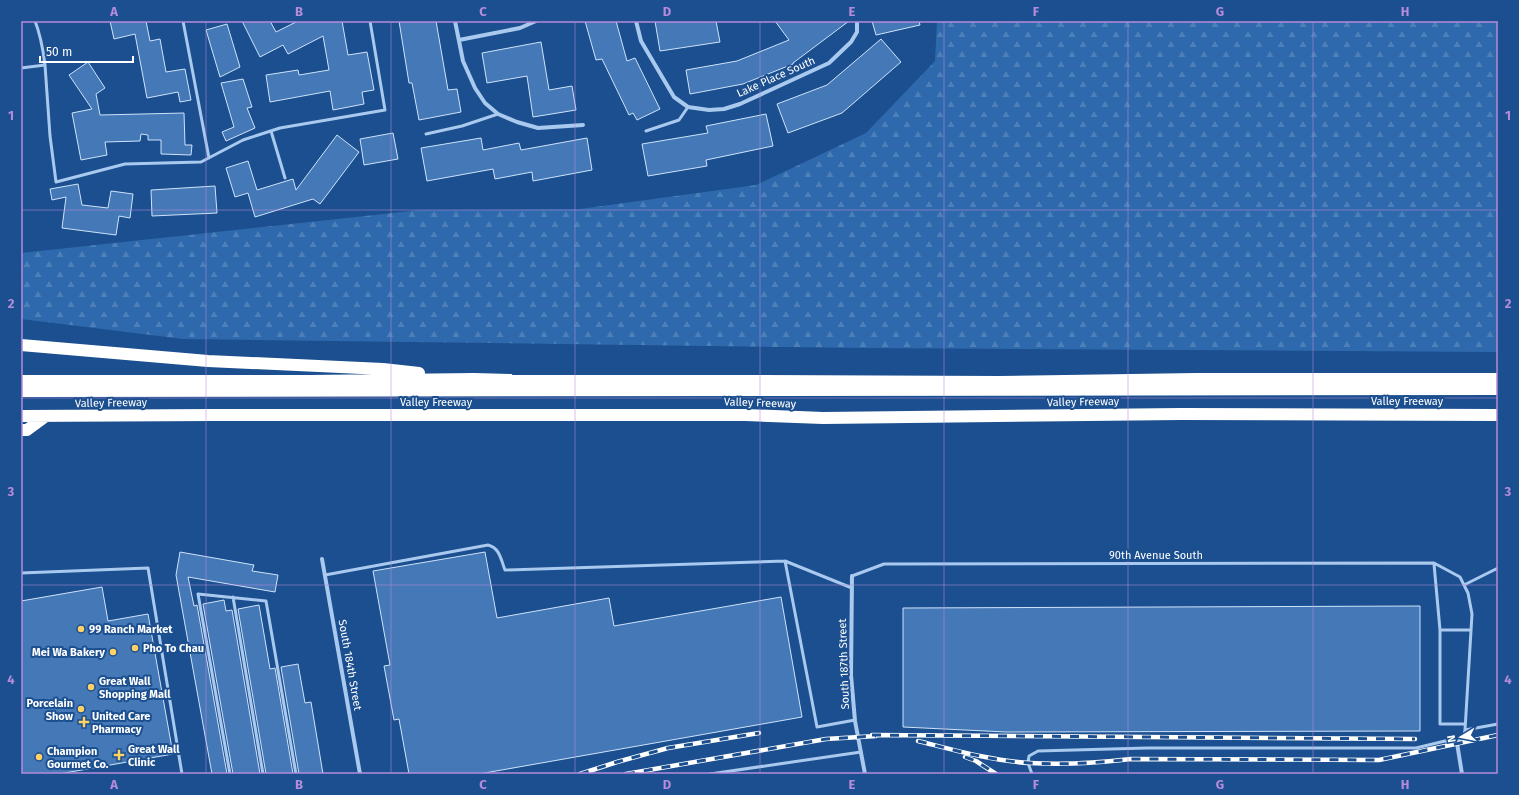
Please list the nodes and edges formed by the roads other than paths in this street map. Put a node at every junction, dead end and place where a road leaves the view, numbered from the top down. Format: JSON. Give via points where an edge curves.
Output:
{"nodes":[{"id":1,"x":35,"y":21,"type":"edge"},
{"id":2,"x":183,"y":21,"type":"edge"},
{"id":3,"x":370,"y":21,"type":"edge"},
{"id":4,"x":455,"y":21,"type":"edge"},
{"id":5,"x":536,"y":21,"type":"edge"},
{"id":6,"x":636,"y":21,"type":"edge"},
{"id":7,"x":858,"y":21,"type":"edge"},
{"id":8,"x":459,"y":40,"type":"junction"},
{"id":9,"x":44,"y":65,"type":"junction"},
{"id":10,"x":21,"y":68,"type":"edge"},
{"id":11,"x":688,"y":107,"type":"junction"},
{"id":12,"x":498,"y":114,"type":"junction"},
{"id":13,"x":584,"y":125,"type":"dead end"},
{"id":14,"x":270,"y":131,"type":"junction"},
{"id":15,"x":646,"y":131,"type":"dead end"},
{"id":16,"x":426,"y":134,"type":"dead end"},
{"id":17,"x":209,"y":158,"type":"junction"},
{"id":18,"x":285,"y":178,"type":"dead end"},
{"id":19,"x":21,"y":345,"type":"edge"},
{"id":20,"x":474,"y":379,"type":"junction"},
{"id":21,"x":1498,"y":379,"type":"edge"},
{"id":22,"x":21,"y":381,"type":"edge"},
{"id":23,"x":1498,"y":389,"type":"edge"},
{"id":24,"x":21,"y":391,"type":"edge"},
{"id":25,"x":1498,"y":415,"type":"edge"},
{"id":26,"x":21,"y":416,"type":"edge"},
{"id":27,"x":46,"y":416,"type":"junction"},
{"id":28,"x":21,"y":430,"type":"edge"},
{"id":29,"x":322,"y":559,"type":"dead end"},
{"id":30,"x":785,"y":560,"type":"junction"},
{"id":31,"x":1434,"y":564,"type":"junction"},
{"id":32,"x":1498,"y":568,"type":"edge"},
{"id":33,"x":21,"y":573,"type":"edge"},
{"id":34,"x":325,"y":575,"type":"junction"},
{"id":35,"x":852,"y":576,"type":"joint"},
{"id":36,"x":1464,"y":585,"type":"junction"},
{"id":37,"x":852,"y":588,"type":"junction"},
{"id":38,"x":233,"y":597,"type":"junction"},
{"id":39,"x":1440,"y":630,"type":"junction"},
{"id":40,"x":1471,"y":630,"type":"junction"},
{"id":41,"x":855,"y":720,"type":"junction"},
{"id":42,"x":1465,"y":724,"type":"junction"},
{"id":43,"x":1498,"y":724,"type":"edge"},
{"id":44,"x":1465,"y":730,"type":"junction"},
{"id":45,"x":1458,"y":743,"type":"junction"},
{"id":46,"x":861,"y":752,"type":"junction"},
{"id":47,"x":182,"y":774,"type":"edge"},
{"id":48,"x":230,"y":774,"type":"edge"},
{"id":49,"x":263,"y":774,"type":"edge"},
{"id":50,"x":296,"y":774,"type":"edge"},
{"id":51,"x":360,"y":774,"type":"edge"},
{"id":52,"x":710,"y":774,"type":"edge"},
{"id":53,"x":865,"y":774,"type":"edge"},
{"id":54,"x":1032,"y":774,"type":"edge"},
{"id":55,"x":1462,"y":774,"type":"edge"}],
"edges":[{"from":1,"to":9,"type":"lane","via":[[40,33]]},
{"from":2,"to":17,"type":"lane"},
{"from":3,"to":14,"type":"lane","via":[[385,110]]},
{"from":4,"to":8,"type":"street"},
{"from":5,"to":8,"type":"street","via":[[520,28]]},
{"from":6,"to":11,"type":"street","via":[[641,41],[674,97]]},
{"from":7,"to":11,"type":"street","name":"Lake Place South","via":[[857,32],[851,42],[829,63],[724,109]]},
{"from":8,"to":12,"type":"street","via":[[463,60],[475,88],[485,103]]},
{"from":9,"to":10,"type":"lane"},
{"from":9,"to":17,"type":"lane","via":[[56,182],[125,164],[201,162]]},
{"from":11,"to":15,"type":"lane","via":[[679,120]]},
{"from":12,"to":13,"type":"street","via":[[538,128]]},
{"from":12,"to":16,"type":"lane"},
{"from":14,"to":17,"type":"lane","via":[[243,140]]},
{"from":14,"to":18,"type":"lane"},
{"from":19,"to":20,"type":"highway","via":[[208,361],[383,369]]},
{"from":20,"to":21,"type":"highway","name":"Valley Freeway","via":[[999,382]]},
{"from":20,"to":22,"type":"highway","name":"Valley Freeway"},
{"from":23,"to":24,"type":"highway"},
{"from":25,"to":27,"type":"highway","name":"Valley Freeway","via":[[1181,414],[823,418],[746,415]]},
{"from":26,"to":27,"type":"highway","name":"Valley Freeway"},
{"from":27,"to":28,"type":"highway","via":[[27,430]]},
{"from":29,"to":34,"type":"street","name":"South 184th Street"},
{"from":30,"to":34,"type":"lane","via":[[505,570],[497,550],[488,545]]},
{"from":30,"to":37,"type":"lane"},
{"from":30,"to":41,"type":"lane","via":[[817,727]]},
{"from":31,"to":35,"type":"lane","name":"90th Avenue South","via":[[884,564]]},
{"from":31,"to":36,"type":"lane","name":"90th Avenue South","via":[[1460,577]]},
{"from":31,"to":39,"type":"lane"},
{"from":32,"to":36,"type":"lane"},
{"from":33,"to":47,"type":"lane","via":[[148,568]]},
{"from":34,"to":51,"type":"street","name":"South 184th Street"},
{"from":35,"to":37,"type":"street","name":"South 187th Street"},
{"from":36,"to":40,"type":"lane","via":[[1472,614]]},
{"from":37,"to":41,"type":"street","name":"South 187th Street","via":[[851,674]]},
{"from":38,"to":48,"type":"lane","via":[[198,594]]},
{"from":38,"to":49,"type":"lane"},
{"from":38,"to":50,"type":"lane","via":[[266,601]]},
{"from":39,"to":40,"type":"lane"},
{"from":39,"to":42,"type":"lane","via":[[1440,724]]},
{"from":40,"to":42,"type":"lane"},
{"from":41,"to":46,"type":"street","name":"South 187th Street"},
{"from":42,"to":44,"type":"lane"},
{"from":43,"to":44,"type":"lane"},
{"from":44,"to":45,"type":"lane"},
{"from":45,"to":54,"type":"lane","via":[[1446,741],[1416,748],[1147,748],[1038,751],[1029,756],[1028,763]]},
{"from":45,"to":55,"type":"street"},
{"from":46,"to":52,"type":"lane"},
{"from":46,"to":53,"type":"street","name":"South 187th Street"}]}
